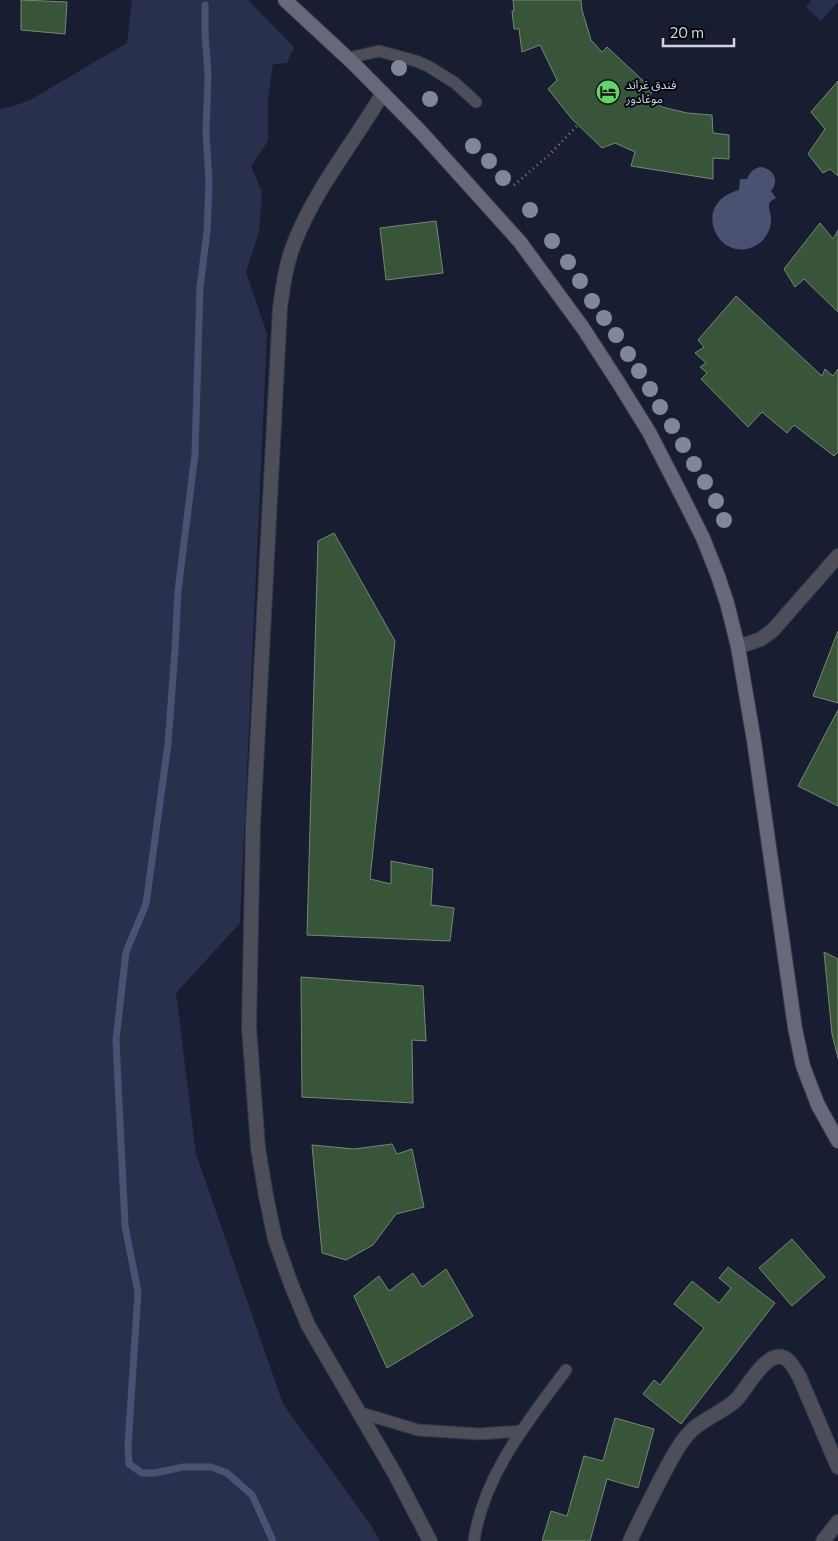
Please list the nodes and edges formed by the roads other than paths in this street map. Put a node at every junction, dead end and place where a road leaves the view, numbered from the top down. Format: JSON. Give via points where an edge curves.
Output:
{"nodes":[{"id":1,"x":285,"y":0,"type":"edge"},
{"id":2,"x":349,"y":58,"type":"junction"},
{"id":3,"x":383,"y":93,"type":"junction"},
{"id":4,"x":476,"y":102,"type":"dead end"},
{"id":5,"x":838,"y":556,"type":"edge"},
{"id":6,"x":738,"y":647,"type":"junction"},
{"id":7,"x":838,"y":1141,"type":"edge"},
{"id":8,"x":566,"y":1370,"type":"dead end"},
{"id":9,"x":358,"y":1412,"type":"junction"},
{"id":10,"x":521,"y":1431,"type":"junction"},
{"id":11,"x":838,"y":1467,"type":"edge"},
{"id":12,"x":838,"y":1522,"type":"edge"},
{"id":13,"x":430,"y":1541,"type":"edge"},
{"id":14,"x":474,"y":1541,"type":"edge"},
{"id":15,"x":630,"y":1541,"type":"edge"},
{"id":16,"x":823,"y":1541,"type":"edge"}],
"edges":[{"from":1,"to":2,"type":"main road"},
{"from":2,"to":3,"type":"main road"},
{"from":2,"to":4,"type":"lane","via":[[379,51],[409,58],[455,83]]},
{"from":3,"to":6,"type":"main road","via":[[520,242],[584,328],[649,432],[703,538],[727,603]]},
{"from":3,"to":9,"type":"street","via":[[308,214],[285,275],[280,308],[252,844],[249,1028],[257,1140],[266,1196],[275,1239],[304,1317]]},
{"from":5,"to":6,"type":"street","via":[[773,630],[761,639]]},
{"from":6,"to":7,"type":"main road","via":[[795,1028],[803,1066],[818,1105]]},
{"from":8,"to":10,"type":"lane"},
{"from":9,"to":10,"type":"lane","via":[[418,1430],[480,1434]]},
{"from":9,"to":13,"type":"street"},
{"from":10,"to":14,"type":"lane","via":[[498,1470]]},
{"from":11,"to":15,"type":"street","via":[[792,1364],[785,1358],[767,1360],[735,1400],[692,1430],[682,1442]]},
{"from":12,"to":16,"type":"street"}]}
